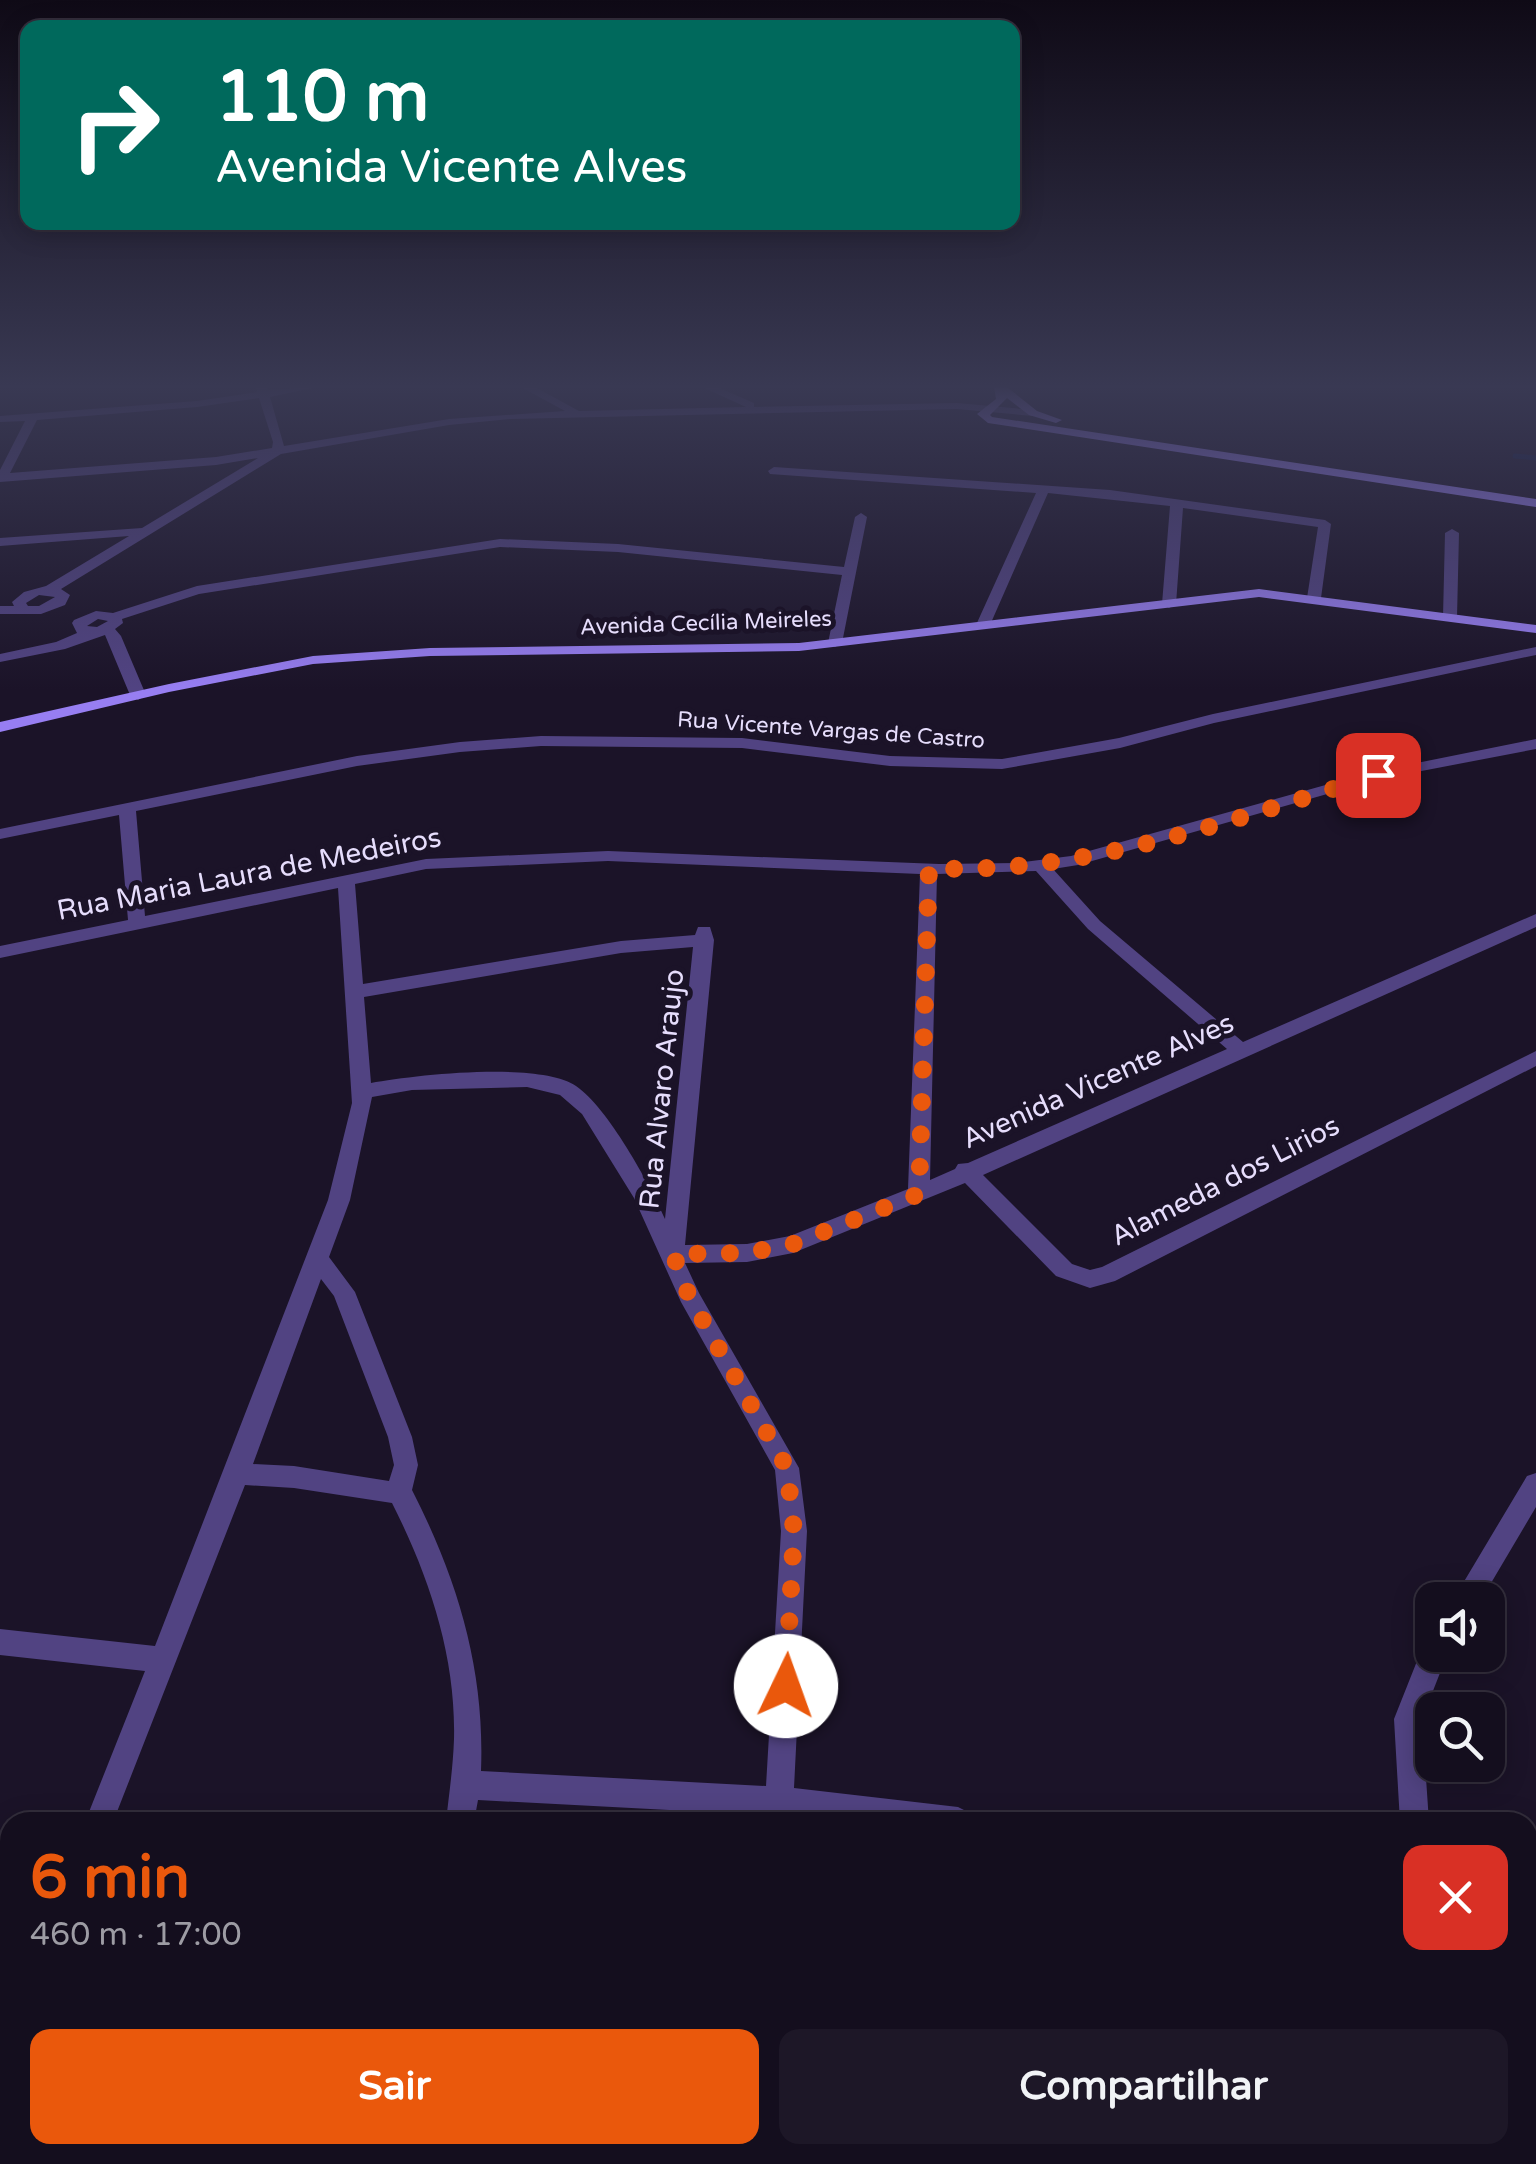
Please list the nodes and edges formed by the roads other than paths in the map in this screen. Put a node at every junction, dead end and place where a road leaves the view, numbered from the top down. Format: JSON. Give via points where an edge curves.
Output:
{"nodes":[{"id":1,"x":216,"y":488,"type":"edge"},
{"id":2,"x":1044,"y":488,"type":"joint"},
{"id":3,"x":1444,"y":488,"type":"edge"},
{"id":4,"x":1536,"y":502,"type":"edge"},
{"id":5,"x":1177,"y":503,"type":"junction"},
{"id":6,"x":861,"y":517,"type":"dead end"},
{"id":7,"x":146,"y":530,"type":"junction"},
{"id":8,"x":1452,"y":533,"type":"dead end"},
{"id":9,"x":0,"y":542,"type":"edge"},
{"id":10,"x":850,"y":572,"type":"junction"},
{"id":11,"x":48,"y":590,"type":"junction"},
{"id":12,"x":1314,"y":598,"type":"junction"},
{"id":13,"x":1169,"y":604,"type":"junction"},
{"id":14,"x":56,"y":606,"type":"junction"},
{"id":15,"x":22,"y":608,"type":"junction"},
{"id":16,"x":0,"y":610,"type":"edge"},
{"id":17,"x":1450,"y":617,"type":"junction"},
{"id":18,"x":100,"y":624,"type":"junction"},
{"id":19,"x":983,"y":625,"type":"junction"},
{"id":20,"x":1536,"y":629,"type":"edge"},
{"id":21,"x":835,"y":642,"type":"junction"},
{"id":22,"x":1536,"y":651,"type":"edge"},
{"id":23,"x":0,"y":658,"type":"edge"},
{"id":24,"x":138,"y":695,"type":"junction"},
{"id":25,"x":0,"y":728,"type":"edge"},
{"id":26,"x":1536,"y":744,"type":"edge"},
{"id":27,"x":127,"y":808,"type":"junction"},
{"id":28,"x":0,"y":834,"type":"edge"},
{"id":29,"x":1040,"y":865,"type":"junction"},
{"id":30,"x":929,"y":868,"type":"junction"},
{"id":31,"x":346,"y":878,"type":"junction"},
{"id":32,"x":1536,"y":920,"type":"edge"},
{"id":33,"x":137,"y":922,"type":"junction"},
{"id":34,"x":0,"y":952,"type":"edge"},
{"id":35,"x":354,"y":992,"type":"junction"},
{"id":36,"x":1239,"y":1049,"type":"junction"},
{"id":37,"x":1536,"y":1058,"type":"edge"},
{"id":38,"x":361,"y":1092,"type":"junction"},
{"id":39,"x":965,"y":1170,"type":"junction"},
{"id":40,"x":919,"y":1194,"type":"junction"},
{"id":41,"x":673,"y":1254,"type":"junction"},
{"id":42,"x":317,"y":1258,"type":"junction"},
{"id":43,"x":237,"y":1474,"type":"junction"},
{"id":44,"x":1536,"y":1484,"type":"edge"},
{"id":45,"x":399,"y":1490,"type":"junction"},
{"id":46,"x":1477,"y":1582,"type":"edge"},
{"id":47,"x":0,"y":1642,"type":"edge"},
{"id":48,"x":162,"y":1660,"type":"junction"},
{"id":49,"x":1426,"y":1672,"type":"edge"},
{"id":50,"x":464,"y":1784,"type":"junction"},
{"id":51,"x":104,"y":1812,"type":"edge"},
{"id":52,"x":461,"y":1812,"type":"edge"},
{"id":53,"x":778,"y":1812,"type":"edge"},
{"id":54,"x":1413,"y":1812,"type":"edge"}],
"edges":[{"from":1,"to":7,"type":"street"},
{"from":2,"to":5,"type":"street"},
{"from":2,"to":19,"type":"street"},
{"from":3,"to":4,"type":"street"},
{"from":5,"to":12,"type":"street","via":[[1325,524]]},
{"from":5,"to":13,"type":"street"},
{"from":6,"to":10,"type":"street"},
{"from":7,"to":9,"type":"street"},
{"from":7,"to":11,"type":"street"},
{"from":8,"to":17,"type":"street"},
{"from":10,"to":18,"type":"street","via":[[500,543],[197,590]]},
{"from":10,"to":21,"type":"street"},
{"from":11,"to":14,"type":"street","via":[[63,595]]},
{"from":11,"to":15,"type":"street","via":[[22,598]]},
{"from":12,"to":13,"type":"street","name":"Avenida Cecília Meireles","via":[[1259,593]]},
{"from":12,"to":17,"type":"street","name":"Avenida Cecília Meireles"},
{"from":13,"to":19,"type":"street","name":"Avenida Cecília Meireles"},
{"from":14,"to":15,"type":"street"},
{"from":14,"to":18,"type":"street"},
{"from":15,"to":16,"type":"street"},
{"from":17,"to":20,"type":"street","name":"Avenida Cecília Meireles"},
{"from":18,"to":23,"type":"street","via":[[60,646]]},
{"from":18,"to":24,"type":"street","via":[[114,636]]},
{"from":19,"to":21,"type":"street","name":"Avenida Cecília Meireles"},
{"from":21,"to":24,"type":"street","name":"Avenida Cecília Meireles","via":[[313,660]]},
{"from":22,"to":27,"type":"street","name":"Rua Vicente Vargas de Castro","via":[[1002,764],[890,761],[742,743],[541,740],[357,761]]},
{"from":24,"to":25,"type":"street","name":"Avenida Cecília Meireles"},
{"from":26,"to":29,"type":"street","name":"Rua Maria Laura de Medeiros","via":[[1378,775]]},
{"from":27,"to":28,"type":"street","name":"Rua Vicente Vargas de Castro"},
{"from":27,"to":33,"type":"street"},
{"from":29,"to":30,"type":"street","name":"Rua Maria Laura de Medeiros"},
{"from":29,"to":36,"type":"street","via":[[1094,925]]},
{"from":30,"to":31,"type":"street","name":"Rua Maria Laura de Medeiros","via":[[608,856],[426,864]]},
{"from":30,"to":40,"type":"street"},
{"from":31,"to":33,"type":"street","name":"Rua Maria Laura de Medeiros"},
{"from":31,"to":35,"type":"street"},
{"from":32,"to":36,"type":"street","name":"Avenida Vicente Alves"},
{"from":33,"to":34,"type":"street","name":"Rua Maria Laura de Medeiros"},
{"from":35,"to":38,"type":"street"},
{"from":35,"to":41,"type":"street","name":"Rua Alvaro Araujo","via":[[704,935]]},
{"from":36,"to":39,"type":"street","name":"Avenida Vicente Alves"},
{"from":37,"to":39,"type":"street","name":"Alameda dos Lirios","via":[[1090,1279],[1064,1270]]},
{"from":38,"to":41,"type":"street","via":[[412,1083],[527,1080],[566,1089],[589,1109]]},
{"from":38,"to":42,"type":"street","via":[[339,1200]]},
{"from":39,"to":40,"type":"street","name":"Avenida Vicente Alves"},
{"from":40,"to":41,"type":"street","name":"Avenida Vicente Alves","via":[[793,1244],[747,1253]]},
{"from":41,"to":53,"type":"street","via":[[689,1296],[787,1468],[794,1531]]},
{"from":42,"to":43,"type":"street"},
{"from":42,"to":45,"type":"street","via":[[344,1292],[400,1437],[406,1465]]},
{"from":43,"to":45,"type":"street"},
{"from":43,"to":48,"type":"street"},
{"from":44,"to":46,"type":"street"},
{"from":45,"to":50,"type":"street","via":[[467,1673]]},
{"from":47,"to":48,"type":"street"},
{"from":48,"to":51,"type":"street"},
{"from":49,"to":54,"type":"street","via":[[1408,1720]]},
{"from":50,"to":52,"type":"street"},
{"from":50,"to":53,"type":"street"}]}
